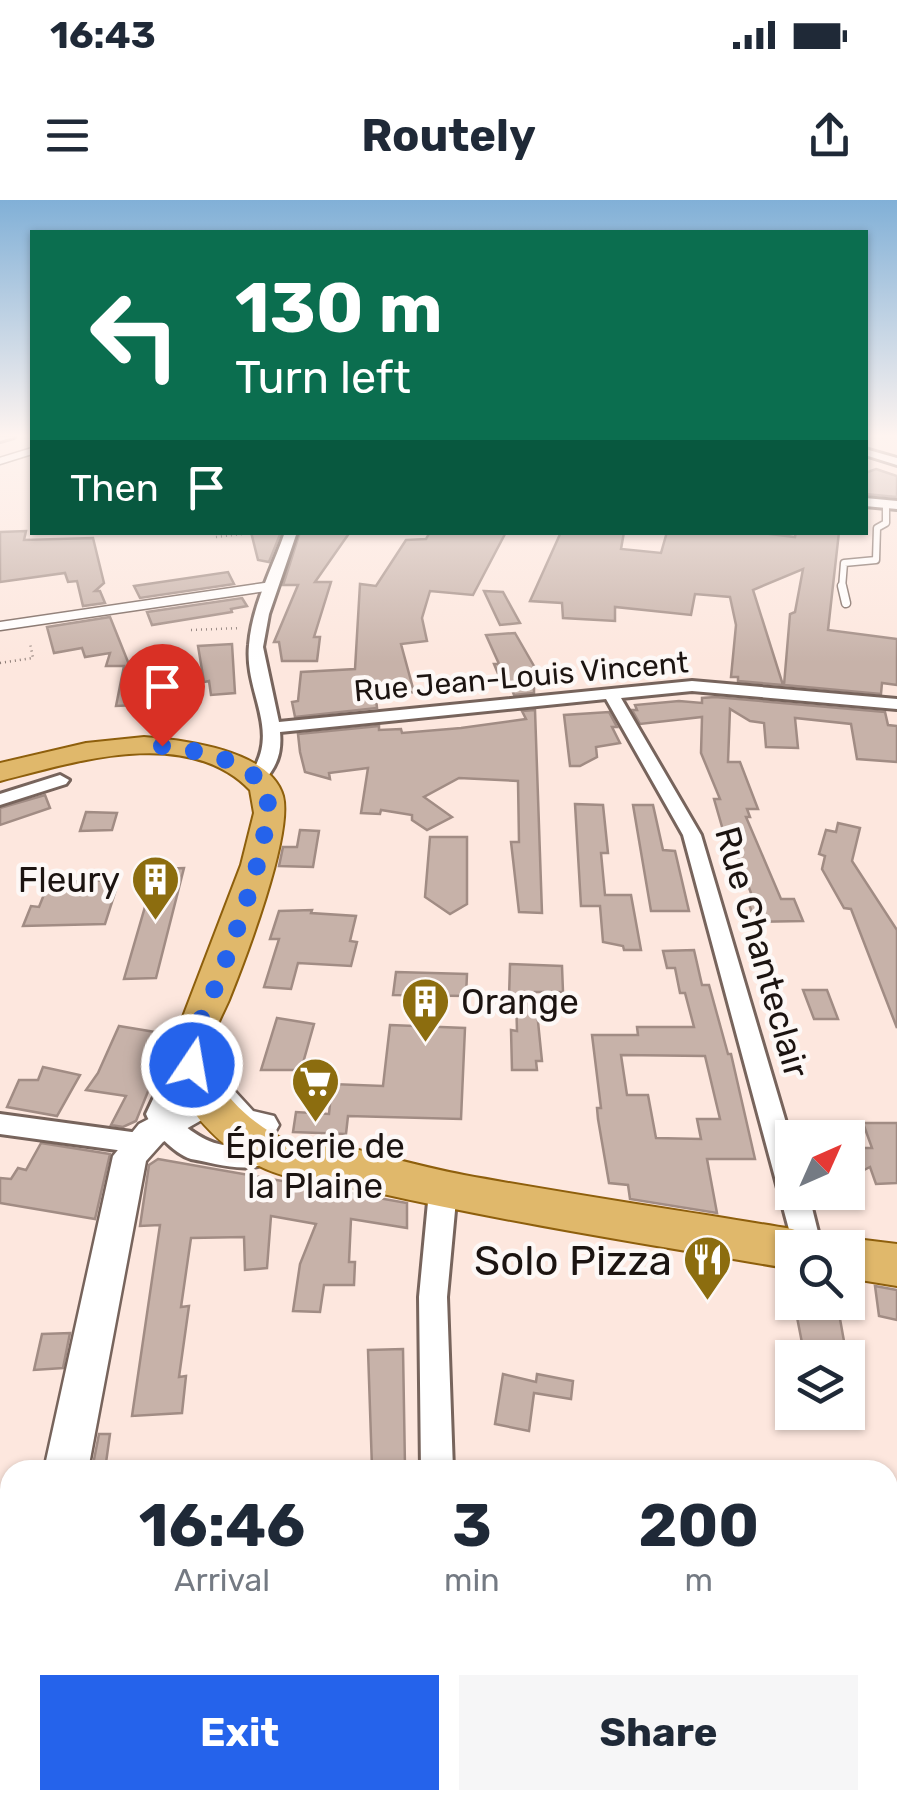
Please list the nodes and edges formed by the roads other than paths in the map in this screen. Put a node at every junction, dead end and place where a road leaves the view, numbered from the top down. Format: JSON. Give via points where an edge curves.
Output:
{"nodes":[{"id":1,"x":889,"y":512,"type":"edge"},
{"id":2,"x":290,"y":535,"type":"edge"},
{"id":3,"x":272,"y":586,"type":"junction"},
{"id":4,"x":846,"y":604,"type":"dead end"},
{"id":5,"x":0,"y":626,"type":"edge"},
{"id":6,"x":612,"y":696,"type":"junction"},
{"id":7,"x":897,"y":704,"type":"edge"},
{"id":8,"x":270,"y":728,"type":"junction"},
{"id":9,"x":0,"y":772,"type":"edge"},
{"id":10,"x":256,"y":778,"type":"junction"},
{"id":11,"x":60,"y":780,"type":"dead end"},
{"id":12,"x":0,"y":800,"type":"edge"},
{"id":13,"x":210,"y":1000,"type":"junction"},
{"id":14,"x":191,"y":1046,"type":"junction"},
{"id":15,"x":237,"y":1116,"type":"junction"},
{"id":16,"x":775,"y":1123,"type":"edge"},
{"id":17,"x":0,"y":1124,"type":"edge"},
{"id":18,"x":159,"y":1135,"type":"junction"},
{"id":19,"x":444,"y":1189,"type":"junction"},
{"id":20,"x":775,"y":1246,"type":"edge"},
{"id":21,"x":865,"y":1260,"type":"edge"},
{"id":22,"x":897,"y":1265,"type":"edge"},
{"id":23,"x":68,"y":1460,"type":"edge"},
{"id":24,"x":437,"y":1460,"type":"edge"}],
"edges":[{"from":1,"to":4,"type":"lane","via":[[877,528],[876,560],[844,563]]},
{"from":2,"to":3,"type":"street"},
{"from":3,"to":5,"type":"lane"},
{"from":3,"to":8,"type":"street","via":[[255,652]]},
{"from":6,"to":7,"type":"street","name":"Rue Jean-Louis Vincent","via":[[692,686]]},
{"from":6,"to":8,"type":"street","name":"Rue Jean-Louis Vincent"},
{"from":6,"to":16,"type":"street","name":"Rue Chanteclair","via":[[692,835]]},
{"from":8,"to":10,"type":"street","via":[[271,761]]},
{"from":9,"to":10,"type":"main road","via":[[74,752],[162,746],[203,753]]},
{"from":10,"to":13,"type":"main road","via":[[270,802],[270,823]]},
{"from":11,"to":12,"type":"street"},
{"from":13,"to":14,"type":"main road"},
{"from":13,"to":15,"type":"main road","via":[[209,1062]]},
{"from":14,"to":15,"type":"main road","via":[[192,1065]]},
{"from":14,"to":18,"type":"street","via":[[158,1114]]},
{"from":15,"to":18,"type":"street"},
{"from":15,"to":18,"type":"street","via":[[252,1158]]},
{"from":15,"to":19,"type":"main road","via":[[320,1168]]},
{"from":17,"to":18,"type":"street"},
{"from":18,"to":23,"type":"street","via":[[125,1167]]},
{"from":19,"to":20,"type":"main road"},
{"from":19,"to":24,"type":"street","via":[[434,1297]]},
{"from":21,"to":22,"type":"main road"}]}
